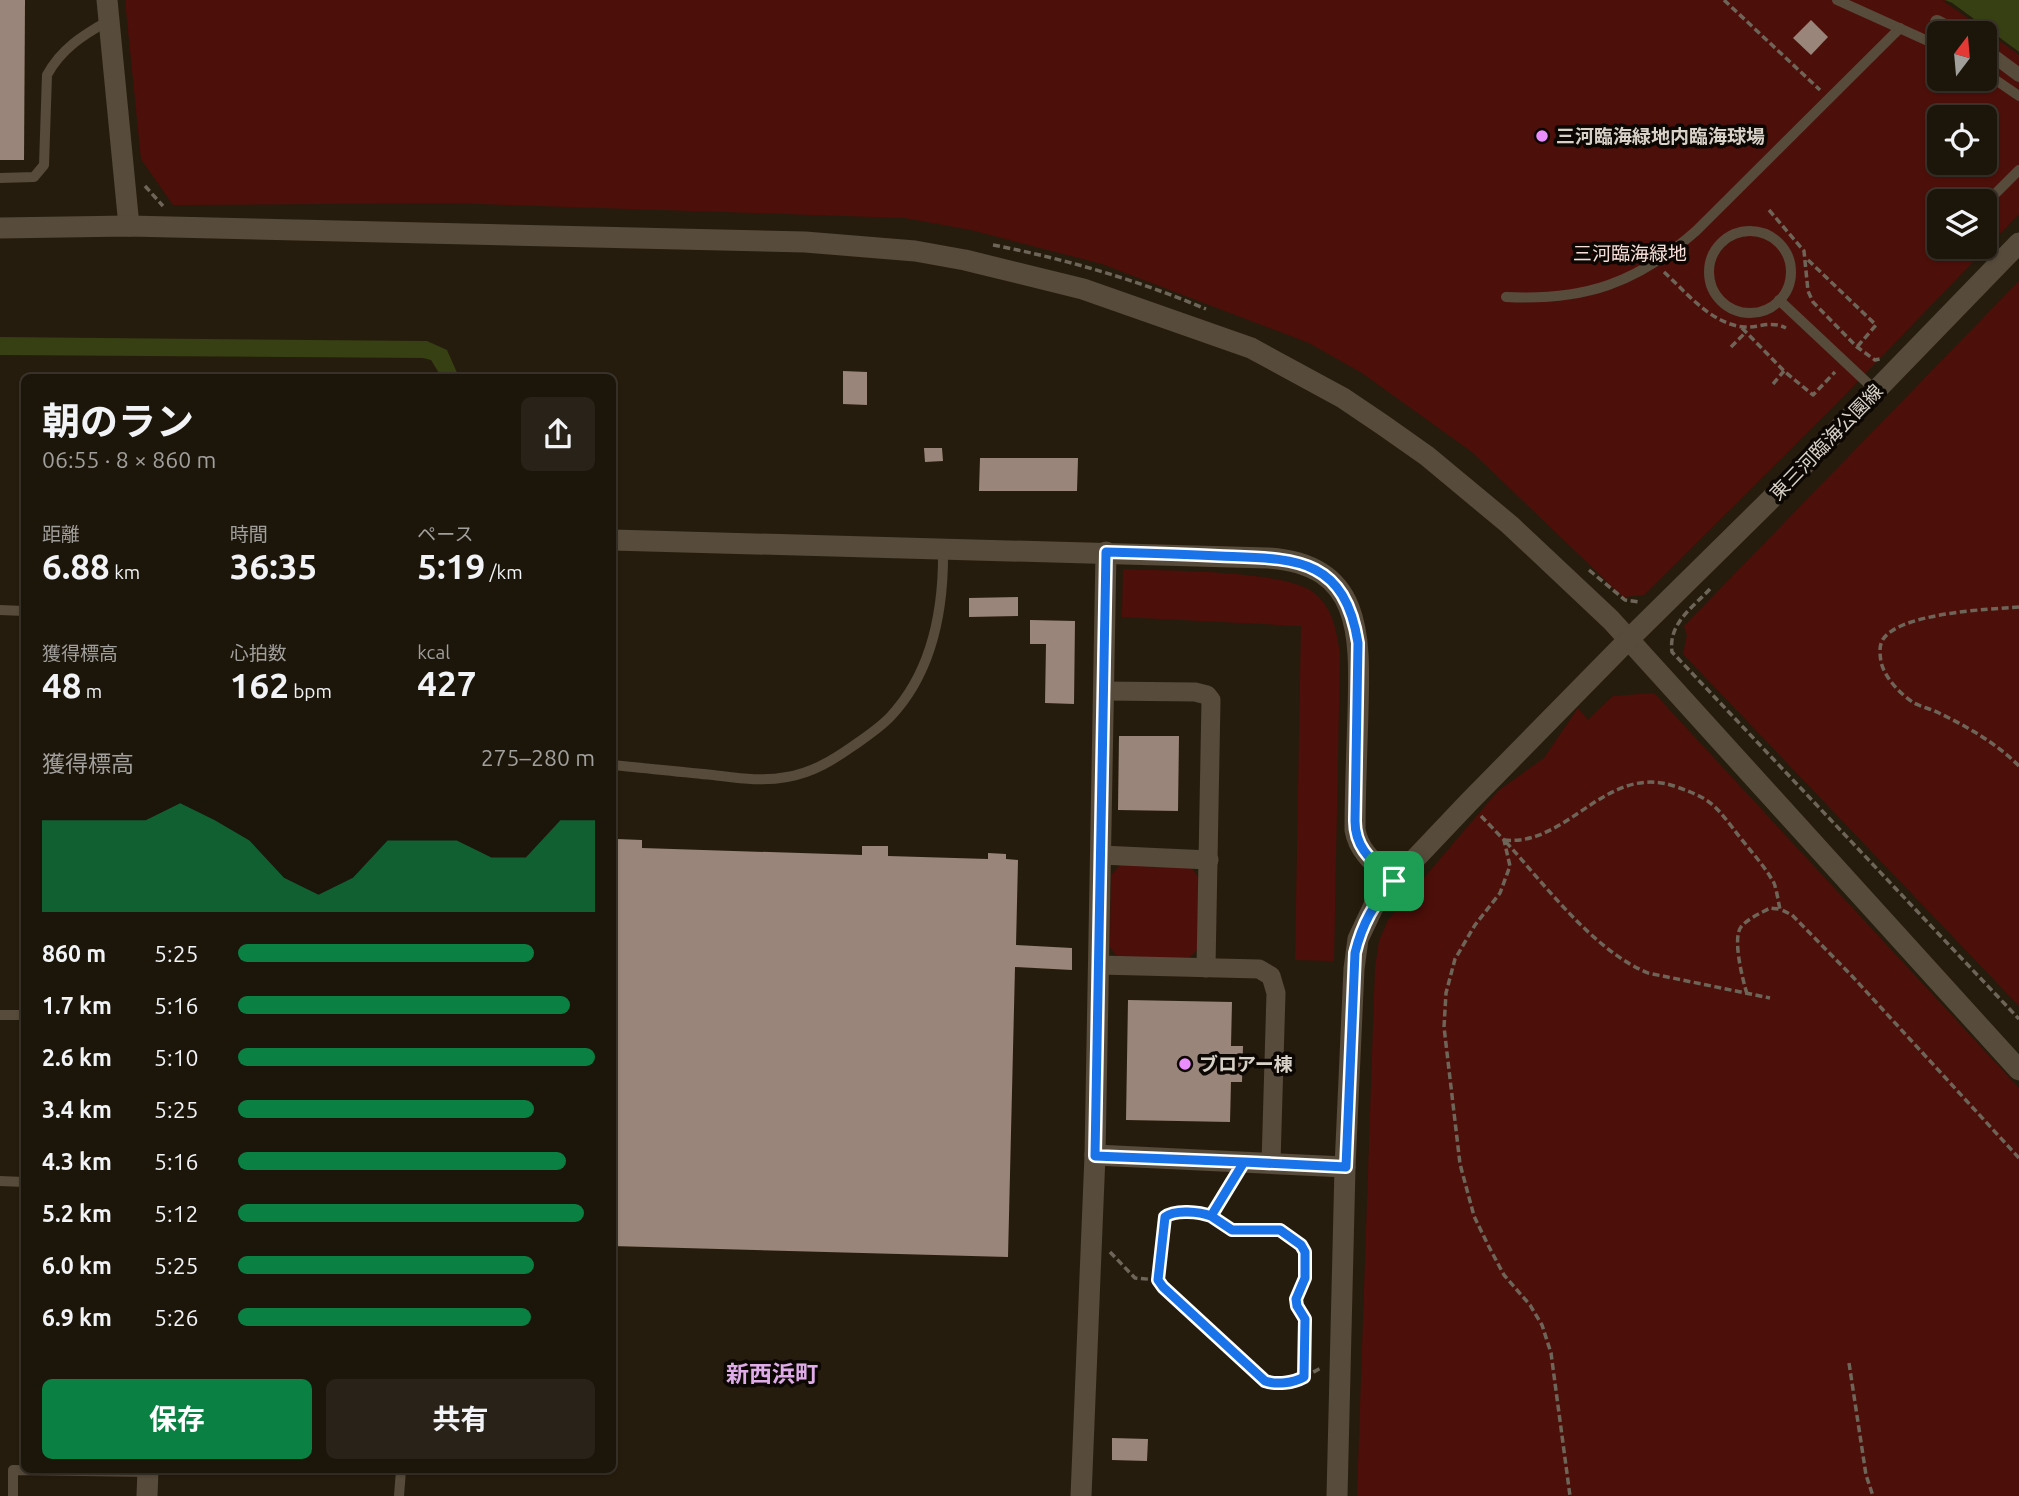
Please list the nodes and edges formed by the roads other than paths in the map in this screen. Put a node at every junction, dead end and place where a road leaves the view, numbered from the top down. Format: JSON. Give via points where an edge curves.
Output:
{"nodes":[{"id":1,"x":1837,"y":0,"type":"edge"},
{"id":2,"x":108,"y":11,"type":"edge"},
{"id":3,"x":1900,"y":28,"type":"junction"},
{"id":4,"x":1927,"y":40,"type":"edge"},
{"id":5,"x":1997,"y":59,"type":"edge"},
{"id":6,"x":2019,"y":75,"type":"edge"},
{"id":7,"x":1997,"y":81,"type":"edge"},
{"id":8,"x":2019,"y":96,"type":"edge"},
{"id":9,"x":2019,"y":170,"type":"edge"},
{"id":10,"x":0,"y":178,"type":"edge"},
{"id":11,"x":1997,"y":192,"type":"edge"},
{"id":12,"x":130,"y":226,"type":"junction"},
{"id":13,"x":0,"y":228,"type":"edge"},
{"id":14,"x":2019,"y":243,"type":"edge"},
{"id":15,"x":1506,"y":297,"type":"dead end"},
{"id":16,"x":1779,"y":300,"type":"junction"},
{"id":17,"x":1876,"y":391,"type":"junction"},
{"id":18,"x":616,"y":540,"type":"edge"},
{"id":19,"x":943,"y":548,"type":"junction"},
{"id":20,"x":1106,"y":552,"type":"junction"},
{"id":21,"x":0,"y":610,"type":"edge"},
{"id":22,"x":21,"y":611,"type":"edge"},
{"id":23,"x":1629,"y":639,"type":"junction"},
{"id":24,"x":1104,"y":691,"type":"junction"},
{"id":25,"x":616,"y":765,"type":"edge"},
{"id":26,"x":1101,"y":855,"type":"junction"},
{"id":27,"x":1209,"y":860,"type":"junction"},
{"id":28,"x":1394,"y":881,"type":"junction"},
{"id":29,"x":1099,"y":965,"type":"junction"},
{"id":30,"x":1206,"y":968,"type":"junction"},
{"id":31,"x":0,"y":1015,"type":"edge"},
{"id":32,"x":21,"y":1015,"type":"edge"},
{"id":33,"x":2019,"y":1070,"type":"edge"},
{"id":34,"x":1095,"y":1156,"type":"junction"},
{"id":35,"x":1271,"y":1163,"type":"junction"},
{"id":36,"x":1346,"y":1167,"type":"junction"},
{"id":37,"x":0,"y":1181,"type":"edge"},
{"id":38,"x":21,"y":1182,"type":"edge"},
{"id":39,"x":21,"y":1470,"type":"edge"},
{"id":40,"x":148,"y":1473,"type":"edge"},
{"id":41,"x":401,"y":1473,"type":"edge"},
{"id":42,"x":13,"y":1496,"type":"edge"},
{"id":43,"x":148,"y":1496,"type":"edge"},
{"id":44,"x":399,"y":1496,"type":"edge"},
{"id":45,"x":1081,"y":1496,"type":"edge"},
{"id":46,"x":1337,"y":1496,"type":"edge"}],
"edges":[{"from":1,"to":3,"type":"lane"},
{"from":2,"to":10,"type":"lane","via":[[47,75],[44,164],[34,177]]},
{"from":2,"to":12,"type":"street"},
{"from":3,"to":4,"type":"lane"},
{"from":3,"to":15,"type":"lane","via":[[1668,256],[1608,286],[1540,298]]},
{"from":5,"to":6,"type":"street"},
{"from":7,"to":8,"type":"lane"},
{"from":9,"to":11,"type":"lane"},
{"from":12,"to":13,"type":"street"},
{"from":12,"to":23,"type":"street","via":[[805,242],[928,253],[1083,289],[1251,348],[1343,398],[1427,456],[1510,524]]},
{"from":14,"to":17,"type":"street","name":"東三河臨海公園線"},
{"from":16,"to":16,"type":"lane","via":[[1750,312],[1721,301],[1709,276],[1710,260],[1718,245],[1742,232],[1775,239],[1787,253],[1790,266],[1789,284]]},
{"from":16,"to":17,"type":"lane"},
{"from":17,"to":23,"type":"street","name":"東三河臨海公園線"},
{"from":18,"to":19,"type":"street"},
{"from":19,"to":20,"type":"street"},
{"from":19,"to":25,"type":"lane","via":[[936,636],[923,664],[890,717],[838,756],[813,770],[760,780]]},
{"from":20,"to":24,"type":"street"},
{"from":20,"to":28,"type":"street","via":[[1284,559],[1312,568],[1342,592],[1358,643],[1357,841]]},
{"from":21,"to":22,"type":"lane"},
{"from":23,"to":28,"type":"street","name":"東三河臨海公園線"},
{"from":23,"to":33,"type":"street"},
{"from":24,"to":26,"type":"street"},
{"from":24,"to":27,"type":"street","via":[[1195,692],[1210,699]]},
{"from":26,"to":27,"type":"street"},
{"from":26,"to":29,"type":"street"},
{"from":27,"to":30,"type":"street"},
{"from":28,"to":36,"type":"street","name":"東三河臨海公園線","via":[[1370,912],[1355,953]]},
{"from":29,"to":30,"type":"street"},
{"from":29,"to":34,"type":"street"},
{"from":30,"to":35,"type":"street","via":[[1259,969],[1274,981]]},
{"from":31,"to":32,"type":"lane"},
{"from":34,"to":35,"type":"street"},
{"from":34,"to":45,"type":"street"},
{"from":35,"to":36,"type":"street"},
{"from":36,"to":46,"type":"street","name":"東三河臨海公園線"},
{"from":37,"to":38,"type":"lane"},
{"from":39,"to":42,"type":"lane","via":[[13,1470]]},
{"from":40,"to":43,"type":"street"},
{"from":41,"to":44,"type":"lane"}]}
